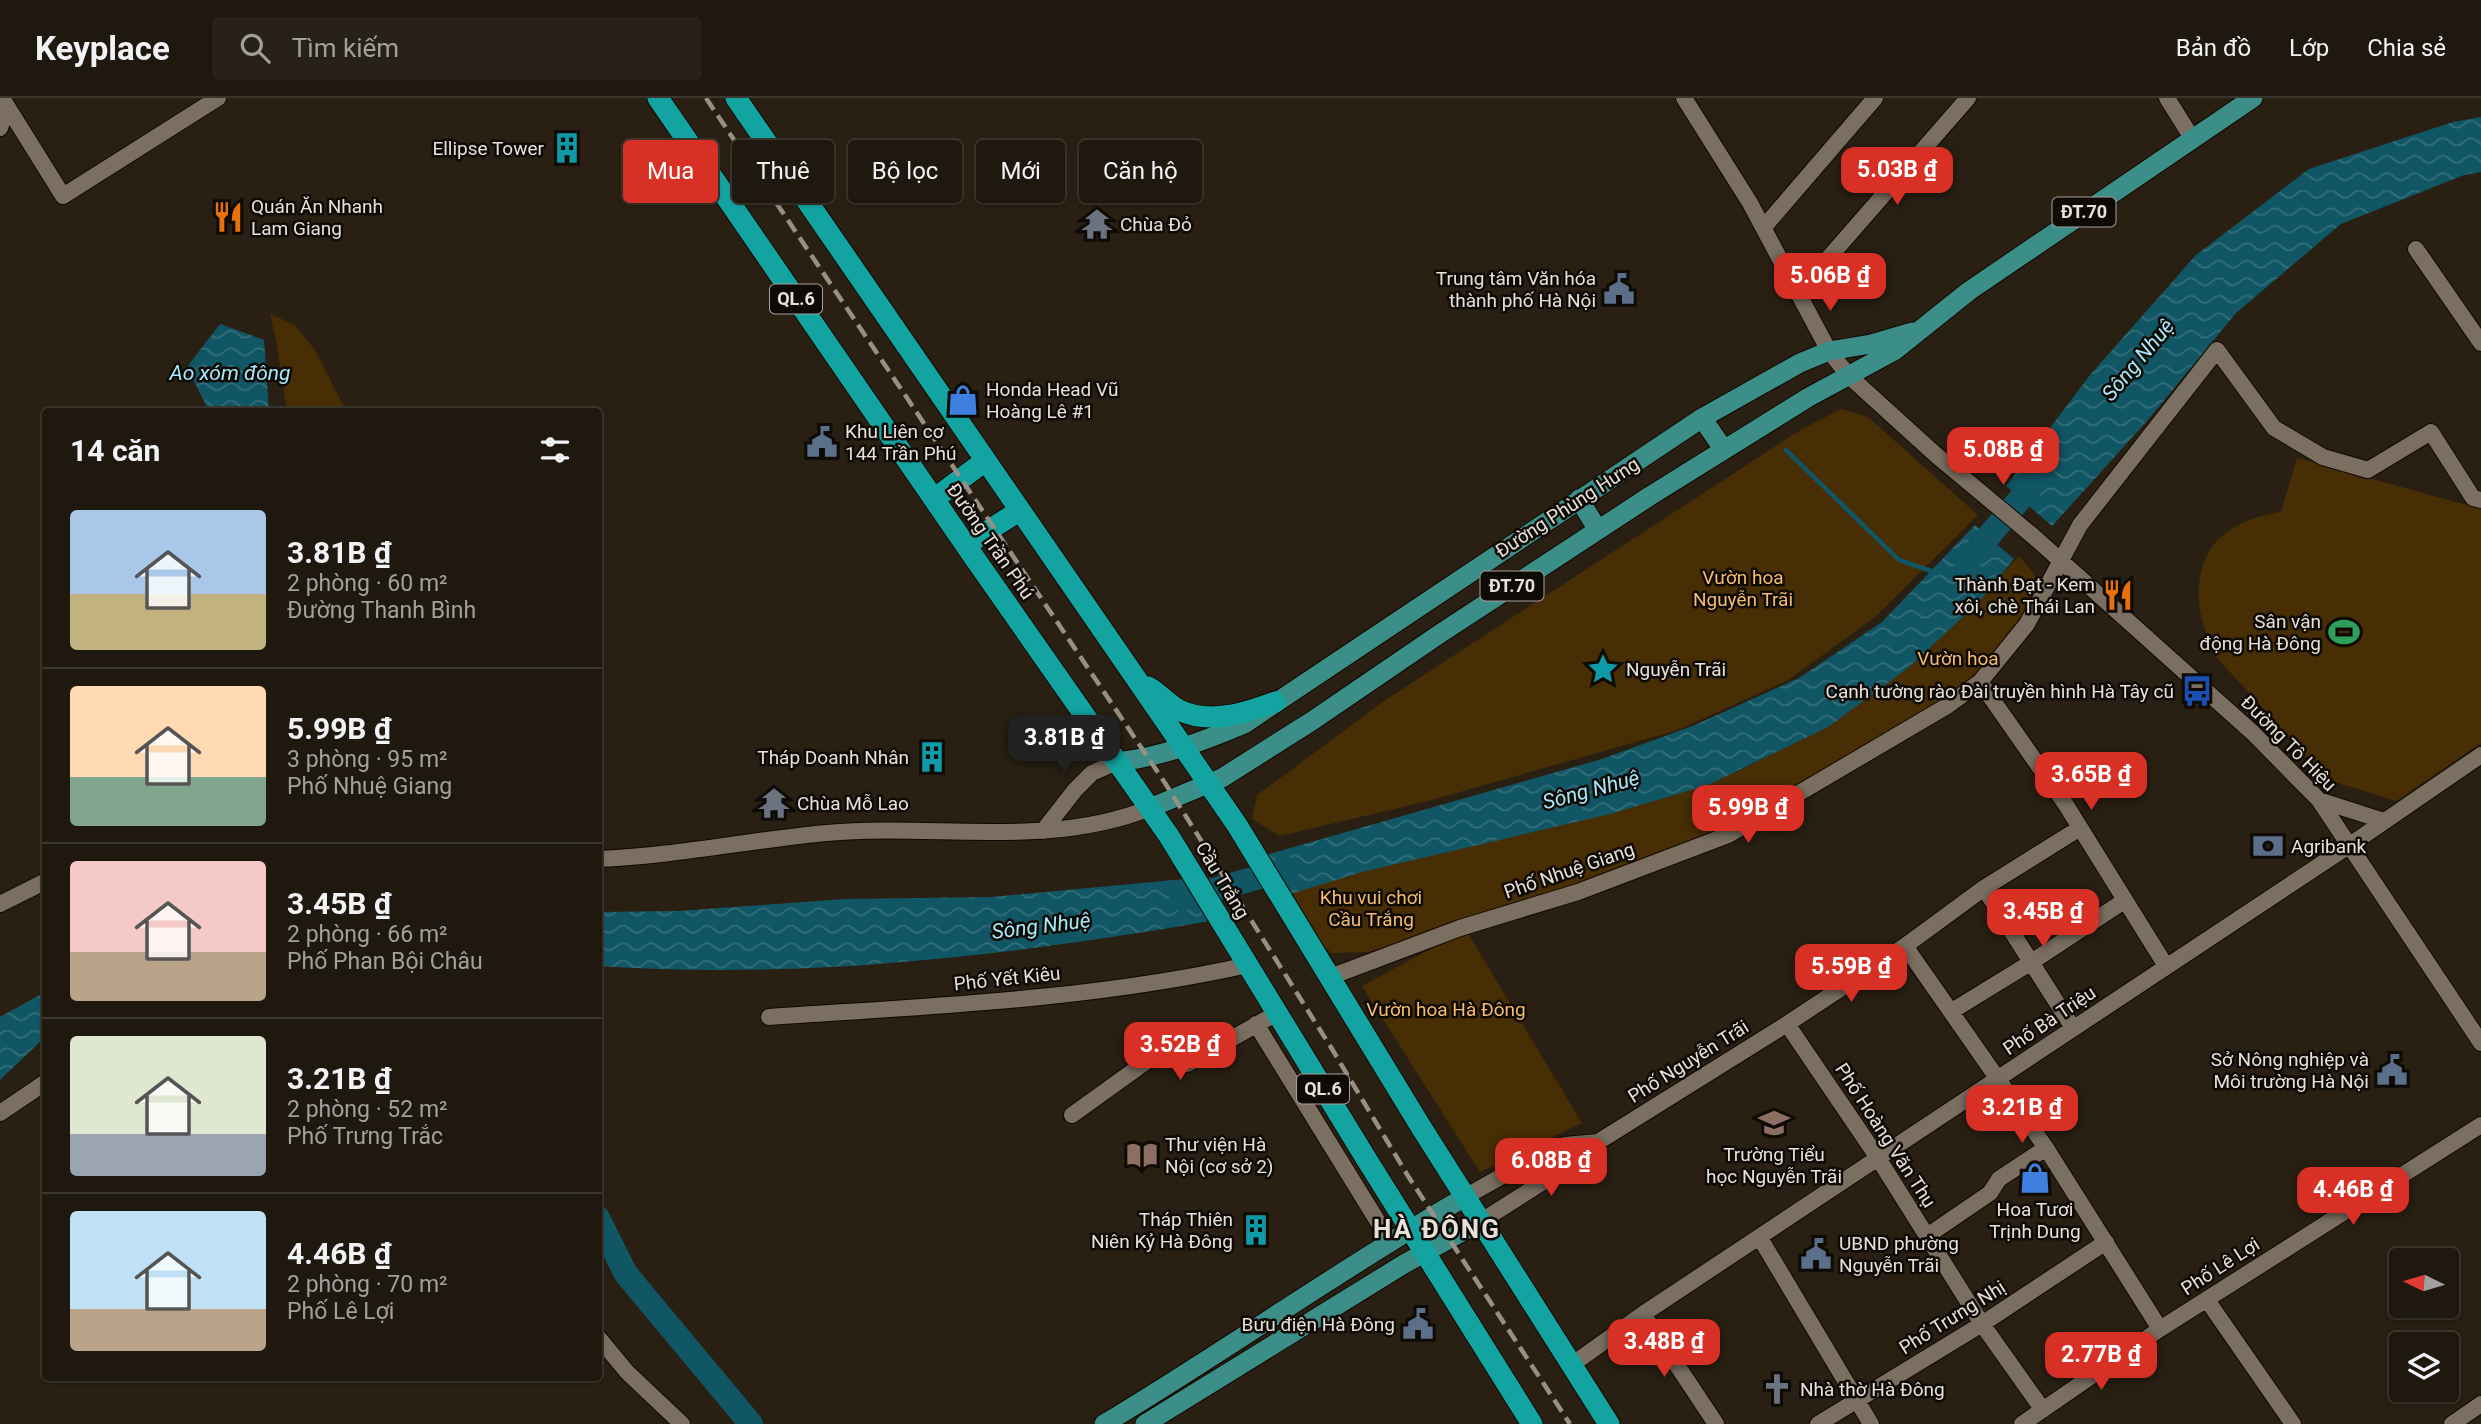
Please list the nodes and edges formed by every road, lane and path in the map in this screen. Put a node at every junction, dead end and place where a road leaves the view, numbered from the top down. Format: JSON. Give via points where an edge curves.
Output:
{"nodes":[{"id":1,"x":218,"y":98,"type":"edge"},
{"id":2,"x":658,"y":98,"type":"edge"},
{"id":3,"x":736,"y":98,"type":"edge"},
{"id":4,"x":1684,"y":98,"type":"edge"},
{"id":5,"x":1875,"y":98,"type":"edge"},
{"id":6,"x":1968,"y":98,"type":"edge"},
{"id":7,"x":2167,"y":98,"type":"edge"},
{"id":8,"x":2253,"y":98,"type":"edge"},
{"id":9,"x":5,"y":102,"type":"edge"},
{"id":10,"x":0,"y":128,"type":"edge"},
{"id":11,"x":2192,"y":138,"type":"junction"},
{"id":12,"x":1764,"y":227,"type":"junction"},
{"id":13,"x":2416,"y":249,"type":"dead end"},
{"id":14,"x":1798,"y":293,"type":"junction"},
{"id":15,"x":1917,"y":330,"type":"junction"},
{"id":16,"x":2481,"y":343,"type":"edge"},
{"id":17,"x":1829,"y":351,"type":"junction"},
{"id":18,"x":1849,"y":376,"type":"junction"},
{"id":19,"x":1702,"y":418,"type":"junction"},
{"id":20,"x":1724,"y":450,"type":"junction"},
{"id":21,"x":985,"y":461,"type":"junction"},
{"id":22,"x":934,"y":499,"type":"junction"},
{"id":23,"x":1579,"y":499,"type":"junction"},
{"id":24,"x":2481,"y":500,"type":"edge"},
{"id":25,"x":1019,"y":511,"type":"junction"},
{"id":26,"x":1598,"y":530,"type":"junction"},
{"id":27,"x":966,"y":545,"type":"junction"},
{"id":28,"x":2061,"y":564,"type":"junction"},
{"id":29,"x":1136,"y":678,"type":"junction"},
{"id":30,"x":1980,"y":682,"type":"junction"},
{"id":31,"x":1275,"y":702,"type":"junction"},
{"id":32,"x":1182,"y":747,"type":"junction"},
{"id":33,"x":2481,"y":755,"type":"edge"},
{"id":34,"x":1117,"y":762,"type":"junction"},
{"id":35,"x":1208,"y":783,"type":"junction"},
{"id":36,"x":2319,"y":800,"type":"junction"},
{"id":37,"x":1150,"y":808,"type":"junction"},
{"id":38,"x":2384,"y":821,"type":"junction"},
{"id":39,"x":1237,"y":825,"type":"joint"},
{"id":40,"x":2080,"y":828,"type":"junction"},
{"id":41,"x":1043,"y":831,"type":"junction"},
{"id":42,"x":1169,"y":836,"type":"joint"},
{"id":43,"x":2350,"y":845,"type":"junction"},
{"id":44,"x":602,"y":859,"type":"edge"},
{"id":45,"x":42,"y":883,"type":"edge"},
{"id":46,"x":1984,"y":888,"type":"junction"},
{"id":47,"x":2124,"y":901,"type":"junction"},
{"id":48,"x":0,"y":904,"type":"edge"},
{"id":49,"x":1905,"y":946,"type":"junction"},
{"id":50,"x":1243,"y":957,"type":"junction"},
{"id":51,"x":2030,"y":963,"type":"junction"},
{"id":52,"x":2166,"y":966,"type":"junction"},
{"id":53,"x":1330,"y":977,"type":"junction"},
{"id":54,"x":1952,"y":1011,"type":"junction"},
{"id":55,"x":1277,"y":1013,"type":"junction"},
{"id":56,"x":769,"y":1017,"type":"dead end"},
{"id":57,"x":1256,"y":1024,"type":"junction"},
{"id":58,"x":1787,"y":1024,"type":"junction"},
{"id":59,"x":2073,"y":1028,"type":"junction"},
{"id":60,"x":2481,"y":1043,"type":"edge"},
{"id":61,"x":1998,"y":1079,"type":"junction"},
{"id":62,"x":42,"y":1085,"type":"edge"},
{"id":63,"x":0,"y":1112,"type":"edge"},
{"id":64,"x":1072,"y":1115,"type":"dead end"},
{"id":65,"x":2481,"y":1125,"type":"edge"},
{"id":66,"x":1598,"y":1142,"type":"junction"},
{"id":67,"x":2046,"y":1148,"type":"junction"},
{"id":68,"x":1878,"y":1158,"type":"junction"},
{"id":69,"x":1471,"y":1194,"type":"junction"},
{"id":70,"x":1486,"y":1218,"type":"junction"},
{"id":71,"x":1410,"y":1229,"type":"junction"},
{"id":72,"x":1927,"y":1236,"type":"junction"},
{"id":73,"x":1760,"y":1238,"type":"junction"},
{"id":74,"x":1391,"y":1242,"type":"junction"},
{"id":75,"x":2106,"y":1242,"type":"junction"},
{"id":76,"x":1424,"y":1252,"type":"junction"},
{"id":77,"x":1404,"y":1264,"type":"junction"},
{"id":78,"x":2207,"y":1300,"type":"junction"},
{"id":79,"x":1643,"y":1314,"type":"junction"},
{"id":80,"x":1982,"y":1324,"type":"junction"},
{"id":81,"x":2160,"y":1329,"type":"junction"},
{"id":82,"x":602,"y":1342,"type":"edge"},
{"id":83,"x":1570,"y":1366,"type":"junction"},
{"id":84,"x":1171,"y":1384,"type":"junction"},
{"id":85,"x":1856,"y":1401,"type":"junction"},
{"id":86,"x":1182,"y":1402,"type":"junction"},
{"id":87,"x":2481,"y":1404,"type":"edge"},
{"id":88,"x":2043,"y":1410,"type":"junction"},
{"id":89,"x":682,"y":1424,"type":"edge"},
{"id":90,"x":1104,"y":1424,"type":"edge"},
{"id":91,"x":1146,"y":1424,"type":"edge"},
{"id":92,"x":1532,"y":1424,"type":"edge"},
{"id":93,"x":1609,"y":1424,"type":"edge"},
{"id":94,"x":1716,"y":1424,"type":"edge"},
{"id":95,"x":1818,"y":1424,"type":"edge"},
{"id":96,"x":1871,"y":1424,"type":"edge"},
{"id":97,"x":2022,"y":1424,"type":"edge"},
{"id":98,"x":2293,"y":1424,"type":"edge"},
{"id":99,"x":2452,"y":1424,"type":"edge"}],
"edges":[{"from":1,"to":9,"type":"street","via":[[64,196]]},
{"from":2,"to":22,"type":"highway","name":"Đường Trần Phú","number":"QL.6"},
{"from":3,"to":21,"type":"highway","name":"Đường Trần Phú"},
{"from":4,"to":12,"type":"street"},
{"from":5,"to":12,"type":"street"},
{"from":6,"to":14,"type":"street"},
{"from":7,"to":11,"type":"street"},
{"from":8,"to":11,"type":"main road","name":"Đường Phùng Hưng","number":"ĐT.70"},
{"from":9,"to":10,"type":"street"},
{"from":11,"to":15,"type":"main road","name":"Đường Phùng Hưng","number":"ĐT.70"},
{"from":12,"to":14,"type":"street"},
{"from":13,"to":16,"type":"street"},
{"from":14,"to":17,"type":"street"},
{"from":15,"to":17,"type":"main road","name":"Đường Phùng Hưng","number":"ĐT.70"},
{"from":15,"to":18,"type":"main road","name":"Đường Phùng Hưng","number":"ĐT.70","via":[[1895,351]]},
{"from":17,"to":18,"type":"street"},
{"from":17,"to":19,"type":"main road","name":"Đường Phùng Hưng","number":"ĐT.70"},
{"from":18,"to":20,"type":"main road","name":"Đường Phùng Hưng","number":"ĐT.70"},
{"from":18,"to":28,"type":"street","name":"Đường Tô Hiệu"},
{"from":19,"to":20,"type":"main road"},
{"from":19,"to":23,"type":"main road","name":"Đường Phùng Hưng","number":"ĐT.70"},
{"from":20,"to":26,"type":"main road","name":"Đường Phùng Hưng","number":"ĐT.70"},
{"from":21,"to":22,"type":"highway"},
{"from":21,"to":25,"type":"highway","name":"Đường Trần Phú"},
{"from":22,"to":27,"type":"highway","name":"Đường Trần Phú","number":"QL.6"},
{"from":23,"to":26,"type":"main road"},
{"from":23,"to":31,"type":"main road","name":"Đường Phùng Hưng","number":"ĐT.70"},
{"from":24,"to":28,"type":"street","name":"Phố Nhuệ Giang","via":[[2473,498],[2431,432],[2368,470],[2323,457],[2274,428],[2217,350],[2080,526]]},
{"from":25,"to":27,"type":"highway"},
{"from":25,"to":29,"type":"highway","name":"Đường Trần Phú"},
{"from":26,"to":35,"type":"main road","name":"Đường Phùng Hưng","number":"ĐT.70","via":[[1312,721]]},
{"from":27,"to":34,"type":"highway","name":"Đường Trần Phú","number":"QL.6"},
{"from":28,"to":30,"type":"street","name":"Phố Nhuệ Giang","via":[[2027,624]]},
{"from":28,"to":36,"type":"street","name":"Đường Tô Hiệu","via":[[2253,733]]},
{"from":29,"to":31,"type":"highway","via":[[1191,714],[1238,715]]},
{"from":29,"to":32,"type":"highway","name":"Đường Trần Phú"},
{"from":30,"to":40,"type":"street"},
{"from":30,"to":53,"type":"street","name":"Phố Nhuệ Giang","via":[[1728,835]]},
{"from":31,"to":32,"type":"main road","name":"Đường Phùng Hưng","number":"ĐT.70","via":[[1244,724]]},
{"from":32,"to":34,"type":"main road","name":"Đường Phùng Hưng","number":"ĐT.70"},
{"from":32,"to":35,"type":"highway","name":"Đường Trần Phú"},
{"from":33,"to":38,"type":"street","name":"Phố Bà Triệu"},
{"from":34,"to":37,"type":"highway","name":"Đường Trần Phú","number":"QL.6"},
{"from":34,"to":41,"type":"street","via":[[1092,773]]},
{"from":35,"to":37,"type":"main road","name":"Đường Phùng Hưng","number":"ĐT.70"},
{"from":35,"to":39,"type":"highway","name":"Đường Trần Phú"},
{"from":36,"to":38,"type":"street"},
{"from":36,"to":43,"type":"street","name":"Đường Tô Hiệu"},
{"from":37,"to":41,"type":"street","via":[[1122,819]]},
{"from":37,"to":42,"type":"highway","name":"Đường Trần Phú","number":"QL.6"},
{"from":38,"to":43,"type":"street","name":"Phố Bà Triệu"},
{"from":39,"to":53,"type":"highway","name":"Cầu Trắng"},
{"from":40,"to":46,"type":"street","name":"Phố Nguyễn Trãi"},
{"from":40,"to":47,"type":"street"},
{"from":41,"to":44,"type":"street","via":[[826,833]]},
{"from":42,"to":50,"type":"highway","name":"Cầu Trắng","number":"QL.6"},
{"from":43,"to":52,"type":"street","name":"Phố Bà Triệu"},
{"from":43,"to":60,"type":"street","name":"Đường Tô Hiệu"},
{"from":45,"to":48,"type":"street"},
{"from":46,"to":49,"type":"street","name":"Phố Nguyễn Trãi"},
{"from":46,"to":51,"type":"street"},
{"from":47,"to":51,"type":"street"},
{"from":47,"to":52,"type":"street"},
{"from":49,"to":54,"type":"street"},
{"from":49,"to":58,"type":"street","name":"Phố Nguyễn Trãi"},
{"from":50,"to":55,"type":"highway","number":"QL.6"},
{"from":50,"to":56,"type":"street","name":"Phố Yết Kiêu","via":[[1166,981],[970,1005]]},
{"from":51,"to":54,"type":"street"},
{"from":51,"to":59,"type":"street"},
{"from":52,"to":59,"type":"street","name":"Phố Bà Triệu"},
{"from":53,"to":69,"type":"highway","name":"Cầu Trắng"},
{"from":54,"to":61,"type":"street"},
{"from":55,"to":57,"type":"street"},
{"from":55,"to":71,"type":"highway","number":"QL.6"},
{"from":57,"to":64,"type":"street","via":[[1187,1065],[1161,1051]]},
{"from":57,"to":74,"type":"street"},
{"from":58,"to":66,"type":"street","name":"Phố Nguyễn Trãi"},
{"from":58,"to":68,"type":"street","name":"Phố Hoàng Văn Thụ"},
{"from":59,"to":61,"type":"street","name":"Phố Bà Triệu"},
{"from":61,"to":67,"type":"street"},
{"from":61,"to":68,"type":"street","name":"Phố Bà Triệu"},
{"from":62,"to":63,"type":"street"},
{"from":65,"to":78,"type":"street","name":"Phố Lê Lợi"},
{"from":66,"to":69,"type":"street","name":"Phố Nguyễn Trãi","via":[[1566,1145]]},
{"from":66,"to":70,"type":"street","name":"Phố Nguyễn Trãi"},
{"from":67,"to":72,"type":"street","via":[[1998,1179],[1990,1193]]},
{"from":67,"to":75,"type":"street"},
{"from":68,"to":72,"type":"street","name":"Phố Hoàng Văn Thụ"},
{"from":68,"to":73,"type":"street","name":"Phố Bà Triệu"},
{"from":69,"to":70,"type":"highway","name":"Cầu Trắng"},
{"from":69,"to":71,"type":"main road"},
{"from":70,"to":76,"type":"main road"},
{"from":70,"to":83,"type":"highway","name":"Cầu Trắng"},
{"from":71,"to":74,"type":"main road"},
{"from":71,"to":76,"type":"highway","number":"QL.6"},
{"from":72,"to":80,"type":"street","name":"Phố Hoàng Văn Thụ"},
{"from":73,"to":79,"type":"street","name":"Phố Bà Triệu"},
{"from":73,"to":85,"type":"street"},
{"from":74,"to":77,"type":"main road"},
{"from":74,"to":84,"type":"main road"},
{"from":75,"to":80,"type":"street","name":"Phố Trưng Nhị"},
{"from":75,"to":81,"type":"street"},
{"from":76,"to":77,"type":"main road"},
{"from":76,"to":92,"type":"highway","number":"QL.6"},
{"from":77,"to":86,"type":"main road"},
{"from":78,"to":81,"type":"street","name":"Phố Lê Lợi"},
{"from":78,"to":98,"type":"street"},
{"from":79,"to":83,"type":"street","name":"Phố Bà Triệu"},
{"from":79,"to":94,"type":"street"},
{"from":80,"to":85,"type":"street","name":"Phố Trưng Nhị"},
{"from":80,"to":88,"type":"street","name":"Phố Hoàng Văn Thụ"},
{"from":81,"to":88,"type":"street","name":"Phố Lê Lợi"},
{"from":82,"to":89,"type":"street"},
{"from":83,"to":93,"type":"highway","name":"Cầu Trắng"},
{"from":84,"to":86,"type":"main road"},
{"from":84,"to":90,"type":"main road"},
{"from":85,"to":95,"type":"street","name":"Phố Trưng Nhị"},
{"from":85,"to":96,"type":"street"},
{"from":86,"to":91,"type":"main road"},
{"from":87,"to":99,"type":"street"},
{"from":88,"to":97,"type":"street","name":"Phố Lê Lợi"}]}
